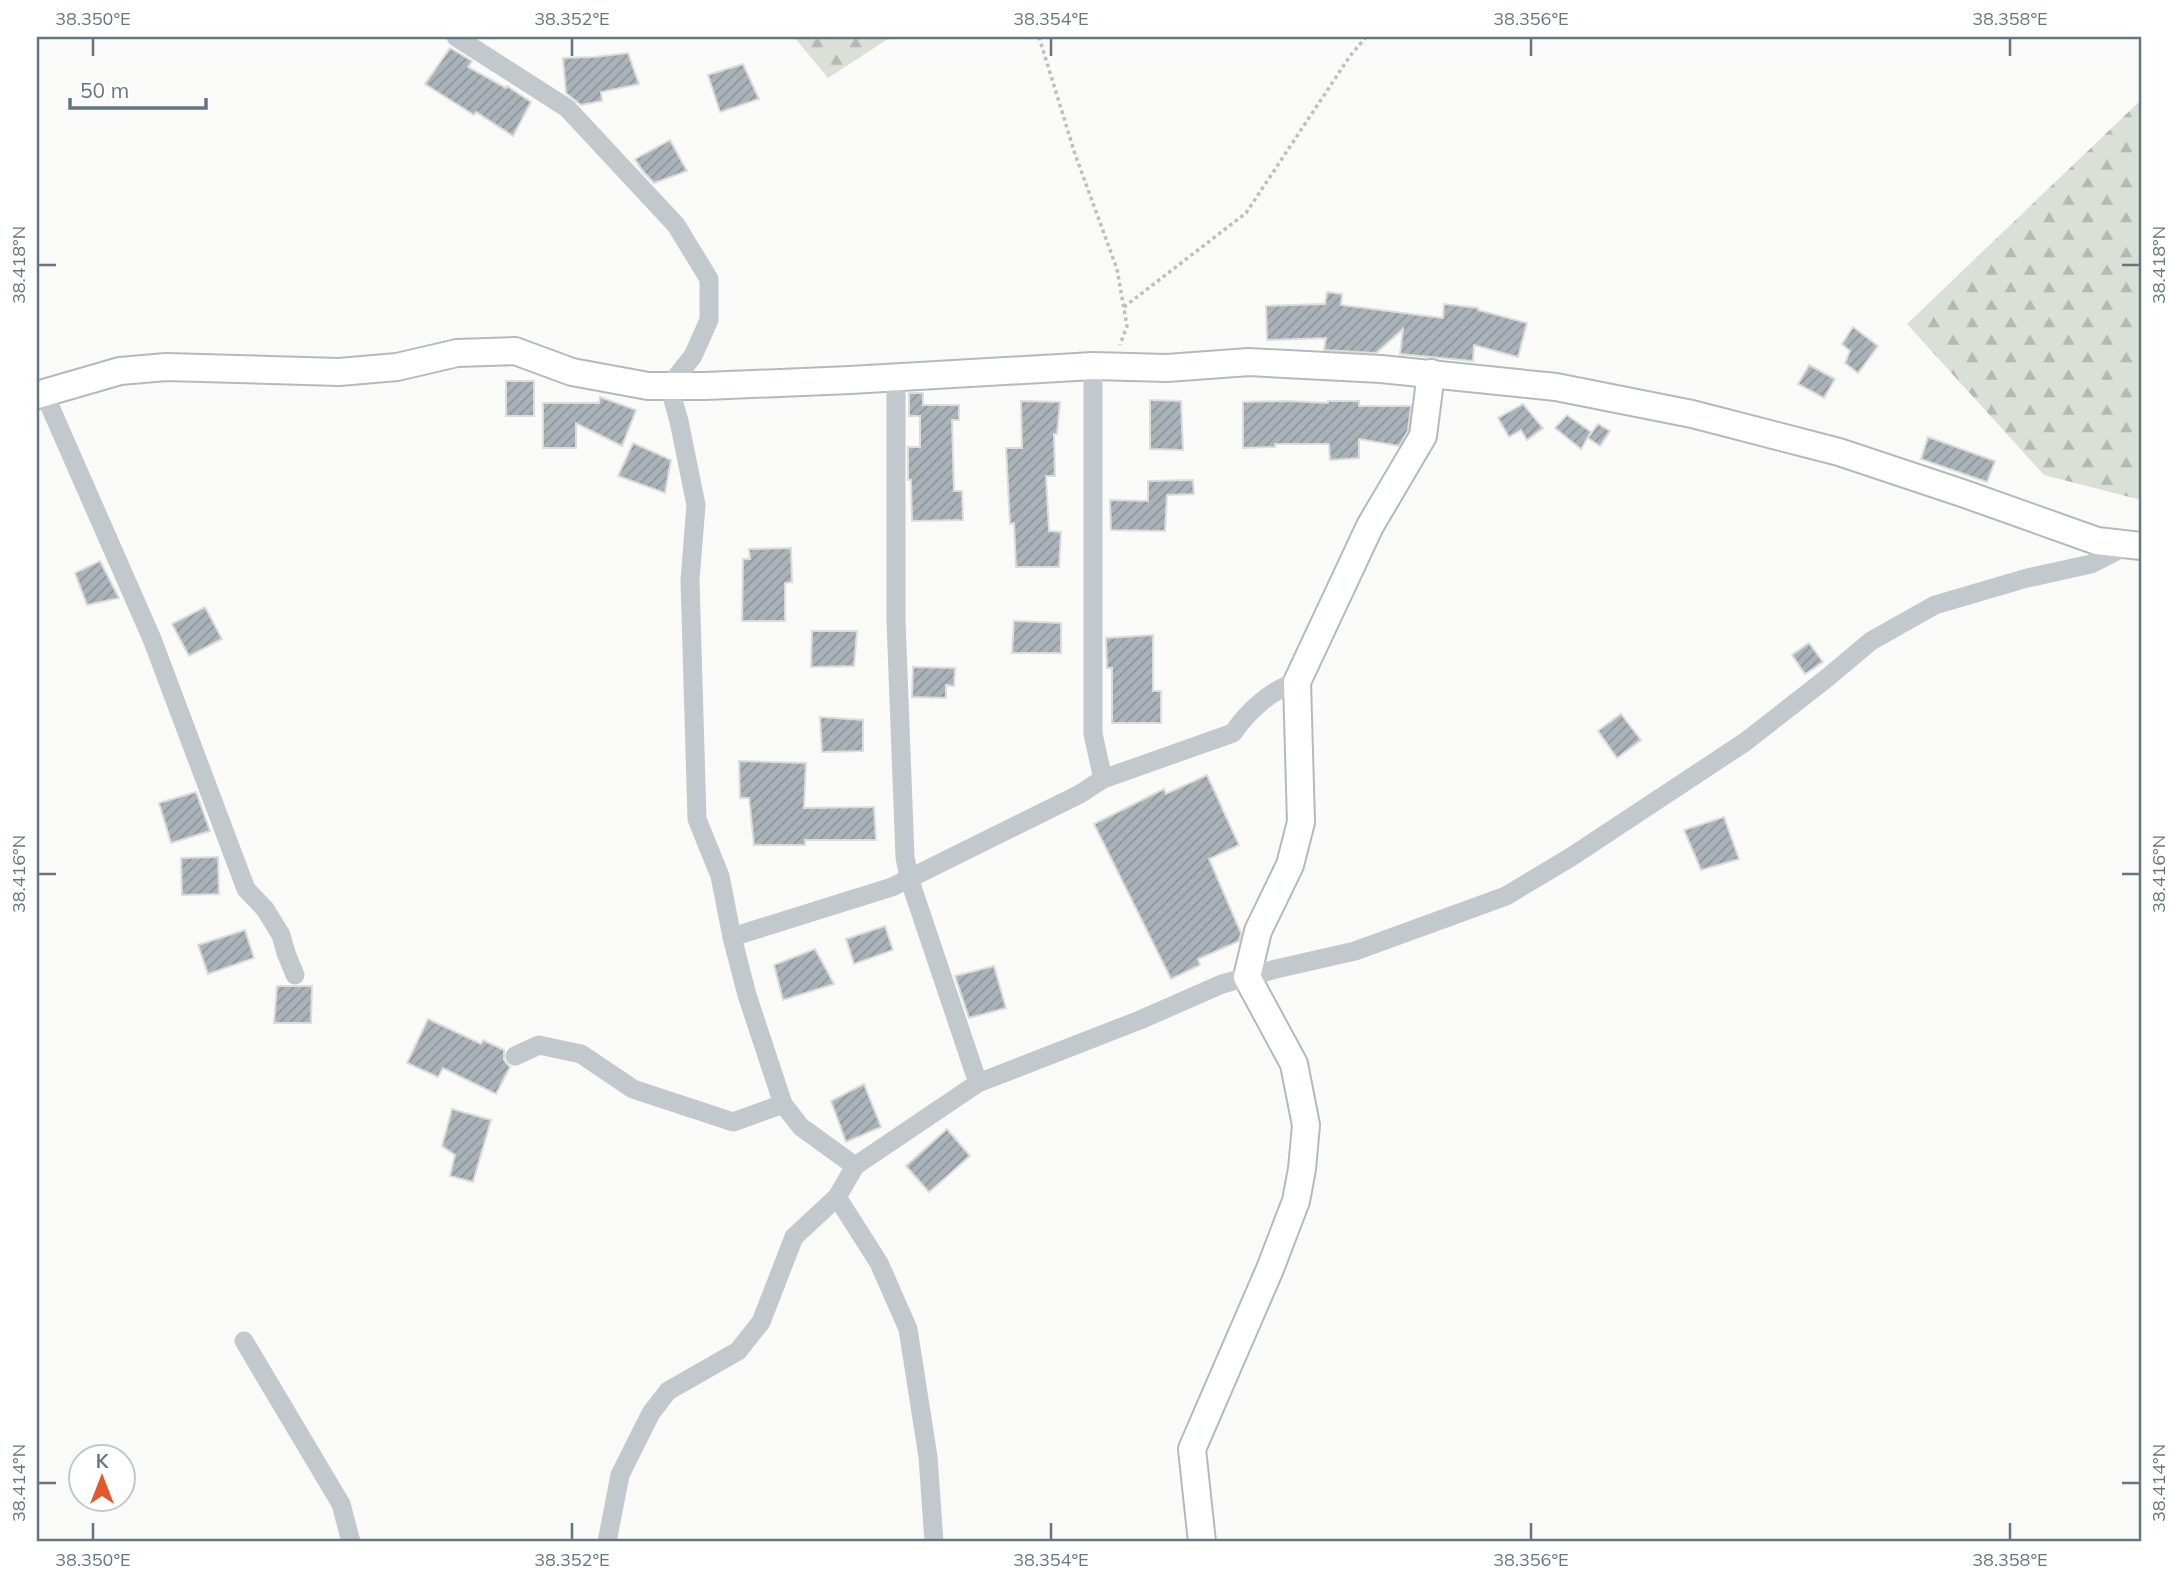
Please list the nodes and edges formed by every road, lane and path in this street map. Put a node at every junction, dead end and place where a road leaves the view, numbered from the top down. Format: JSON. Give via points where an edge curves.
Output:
{"nodes":[{"id":1,"x":456,"y":37,"type":"edge"},
{"id":2,"x":1039,"y":37,"type":"edge"},
{"id":3,"x":1366,"y":37,"type":"edge"},
{"id":4,"x":1124,"y":307,"type":"junction"},
{"id":5,"x":1102,"y":366,"type":"junction"},
{"id":6,"x":1431,"y":373,"type":"junction"},
{"id":7,"x":896,"y":377,"type":"junction"},
{"id":8,"x":669,"y":386,"type":"junction"},
{"id":9,"x":40,"y":394,"type":"edge"},
{"id":10,"x":2135,"y":545,"type":"edge"},
{"id":11,"x":1297,"y":682,"type":"junction"},
{"id":12,"x":1103,"y":779,"type":"junction"},
{"id":13,"x":909,"y":878,"type":"junction"},
{"id":14,"x":732,"y":937,"type":"junction"},
{"id":15,"x":295,"y":975,"type":"dead end"},
{"id":16,"x":1247,"y":977,"type":"junction"},
{"id":17,"x":515,"y":1056,"type":"dead end"},
{"id":18,"x":978,"y":1083,"type":"junction"},
{"id":19,"x":783,"y":1104,"type":"junction"},
{"id":20,"x":855,"y":1166,"type":"junction"},
{"id":21,"x":837,"y":1197,"type":"junction"},
{"id":22,"x":244,"y":1341,"type":"dead end"},
{"id":23,"x":351,"y":1542,"type":"edge"},
{"id":24,"x":607,"y":1542,"type":"edge"},
{"id":25,"x":934,"y":1542,"type":"edge"},
{"id":26,"x":1202,"y":1542,"type":"edge"}],
"edges":[{"from":1,"to":8,"type":"street","via":[[567,108],[676,225],[709,279],[709,320],[693,356]]},
{"from":2,"to":4,"type":"path","via":[[1117,269]]},
{"from":3,"to":4,"type":"path","via":[[1246,213]]},
{"from":4,"to":5,"type":"path","via":[[1128,326]]},
{"from":5,"to":6,"type":"street","via":[[1167,368],[1248,362]]},
{"from":5,"to":7,"type":"street"},
{"from":5,"to":12,"type":"street","via":[[1093,734]]},
{"from":6,"to":10,"type":"street","via":[[1556,387],[1692,414],[1839,452],[2097,541]]},
{"from":6,"to":11,"type":"street","via":[[1423,436],[1370,526]]},
{"from":7,"to":8,"type":"street"},
{"from":7,"to":13,"type":"street","via":[[896,621]]},
{"from":8,"to":9,"type":"street","via":[[572,372],[515,351],[457,353],[397,367],[339,372],[166,367],[120,371]]},
{"from":8,"to":14,"type":"street","via":[[696,505],[690,580],[697,819],[720,876]]},
{"from":9,"to":15,"type":"street","via":[[152,639],[246,889],[281,935]]},
{"from":10,"to":16,"type":"street","via":[[2091,564],[1935,605],[1871,641],[1745,742],[1506,896],[1355,951]]},
{"from":11,"to":12,"type":"street","via":[[1283,686],[1245,716],[1233,733]]},
{"from":11,"to":16,"type":"street","via":[[1301,822],[1290,866],[1258,931]]},
{"from":12,"to":13,"type":"street"},
{"from":13,"to":14,"type":"street"},
{"from":13,"to":18,"type":"street"},
{"from":14,"to":19,"type":"street"},
{"from":16,"to":18,"type":"street"},
{"from":16,"to":26,"type":"street","via":[[1294,1064],[1306,1125],[1296,1201],[1192,1449]]},
{"from":17,"to":19,"type":"street","via":[[539,1045],[581,1054],[633,1089],[733,1122]]},
{"from":18,"to":20,"type":"street"},
{"from":19,"to":20,"type":"street","via":[[801,1127]]},
{"from":20,"to":21,"type":"street"},
{"from":21,"to":24,"type":"street","via":[[794,1237],[761,1322],[738,1351],[668,1391],[651,1413],[620,1475]]},
{"from":21,"to":25,"type":"street","via":[[879,1263],[908,1329],[928,1457]]},
{"from":22,"to":23,"type":"street","via":[[341,1504]]}]}
